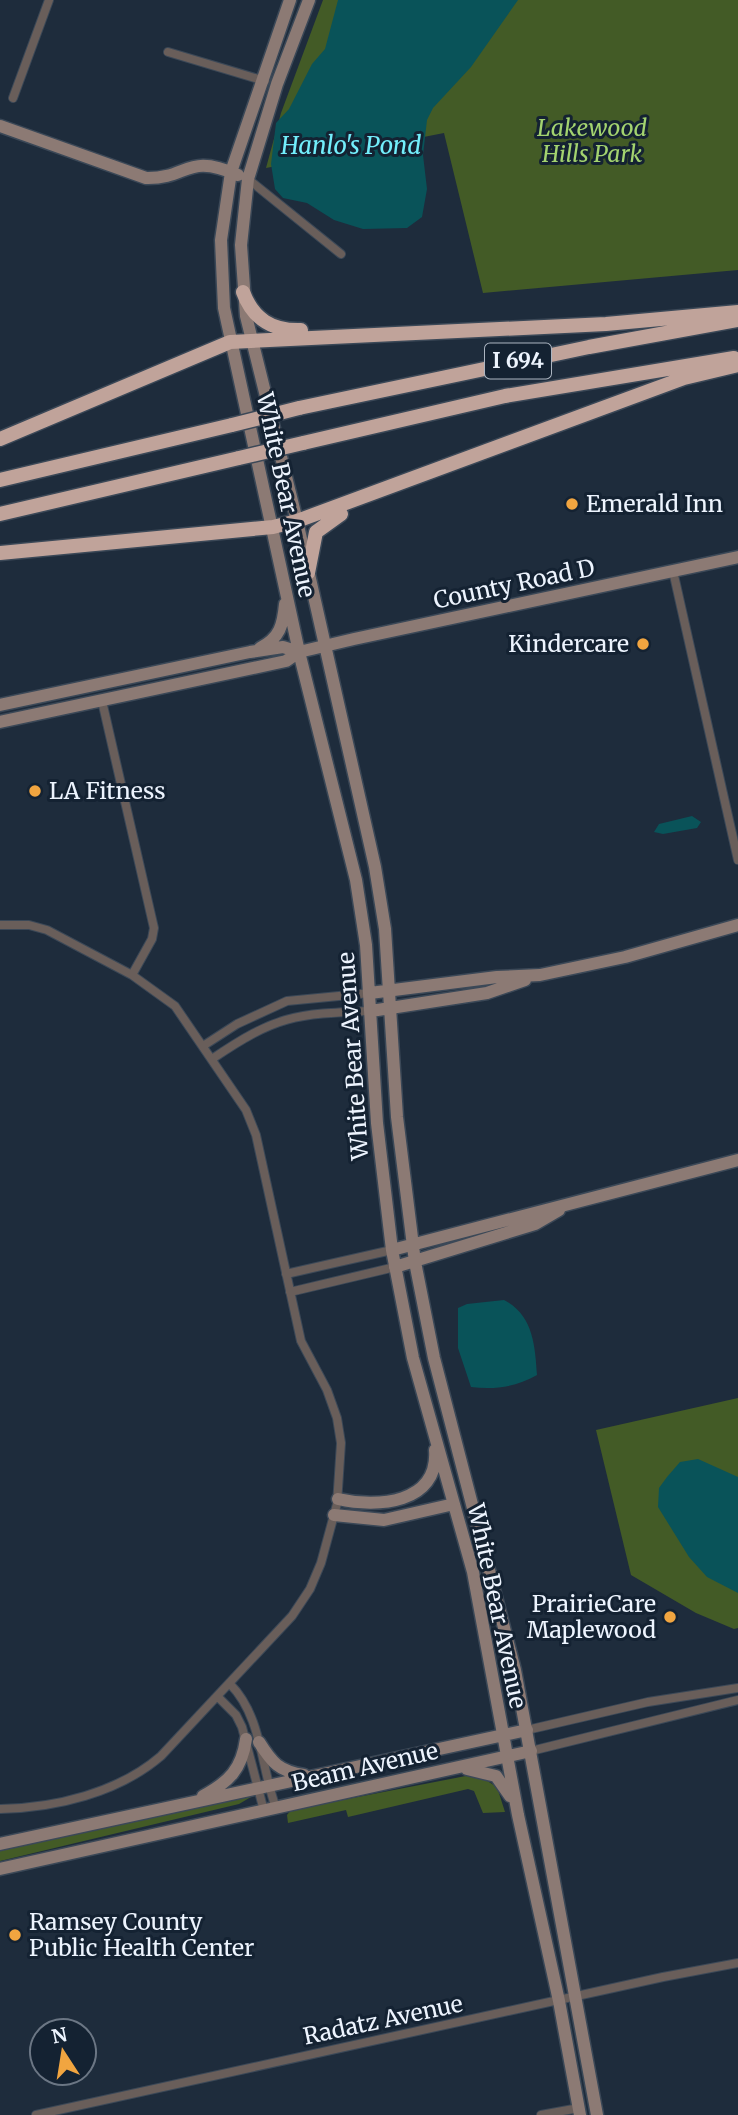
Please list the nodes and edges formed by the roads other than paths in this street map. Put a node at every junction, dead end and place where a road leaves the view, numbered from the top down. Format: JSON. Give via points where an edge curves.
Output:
{"nodes":[{"id":1,"x":49,"y":0,"type":"edge"},
{"id":2,"x":290,"y":0,"type":"edge"},
{"id":3,"x":309,"y":0,"type":"edge"},
{"id":4,"x":168,"y":52,"type":"dead end"},
{"id":5,"x":260,"y":79,"type":"junction"},
{"id":6,"x":277,"y":84,"type":"junction"},
{"id":7,"x":13,"y":98,"type":"dead end"},
{"id":8,"x":0,"y":126,"type":"edge"},
{"id":9,"x":231,"y":172,"type":"junction"},
{"id":10,"x":248,"y":179,"type":"junction"},
{"id":11,"x":341,"y":254,"type":"dead end"},
{"id":12,"x":243,"y":292,"type":"junction"},
{"id":13,"x":738,"y":312,"type":"edge"},
{"id":14,"x":738,"y":320,"type":"edge"},
{"id":15,"x":473,"y":330,"type":"junction"},
{"id":16,"x":250,"y":341,"type":"junction"},
{"id":17,"x":230,"y":342,"type":"junction"},
{"id":18,"x":738,"y":357,"type":"edge"},
{"id":19,"x":738,"y":365,"type":"edge"},
{"id":20,"x":0,"y":439,"type":"edge"},
{"id":21,"x":0,"y":480,"type":"edge"},
{"id":22,"x":386,"y":490,"type":"junction"},
{"id":23,"x":0,"y":514,"type":"edge"},
{"id":24,"x":297,"y":521,"type":"junction"},
{"id":25,"x":273,"y":527,"type":"junction"},
{"id":26,"x":0,"y":553,"type":"edge"},
{"id":27,"x":738,"y":557,"type":"edge"},
{"id":28,"x":673,"y":571,"type":"junction"},
{"id":29,"x":308,"y":573,"type":"junction"},
{"id":30,"x":286,"y":594,"type":"junction"},
{"id":31,"x":324,"y":646,"type":"junction"},
{"id":32,"x":250,"y":652,"type":"junction"},
{"id":33,"x":299,"y":652,"type":"junction"},
{"id":34,"x":102,"y":701,"type":"junction"},
{"id":35,"x":0,"y":705,"type":"edge"},
{"id":36,"x":0,"y":722,"type":"edge"},
{"id":37,"x":738,"y":860,"type":"edge"},
{"id":38,"x":0,"y":925,"type":"edge"},
{"id":39,"x":738,"y":925,"type":"edge"},
{"id":40,"x":132,"y":975,"type":"junction"},
{"id":41,"x":532,"y":977,"type":"junction"},
{"id":42,"x":390,"y":992,"type":"junction"},
{"id":43,"x":370,"y":993,"type":"junction"},
{"id":44,"x":392,"y":1009,"type":"junction"},
{"id":45,"x":371,"y":1011,"type":"junction"},
{"id":46,"x":203,"y":1046,"type":"junction"},
{"id":47,"x":212,"y":1059,"type":"junction"},
{"id":48,"x":738,"y":1160,"type":"edge"},
{"id":49,"x":563,"y":1208,"type":"junction"},
{"id":50,"x":412,"y":1245,"type":"junction"},
{"id":51,"x":392,"y":1250,"type":"junction"},
{"id":52,"x":415,"y":1262,"type":"junction"},
{"id":53,"x":395,"y":1267,"type":"junction"},
{"id":54,"x":286,"y":1274,"type":"junction"},
{"id":55,"x":290,"y":1292,"type":"junction"},
{"id":56,"x":433,"y":1432,"type":"junction"},
{"id":57,"x":338,"y":1499,"type":"junction"},
{"id":58,"x":454,"y":1504,"type":"junction"},
{"id":59,"x":334,"y":1515,"type":"junction"},
{"id":60,"x":230,"y":1684,"type":"junction"},
{"id":61,"x":738,"y":1688,"type":"edge"},
{"id":62,"x":218,"y":1697,"type":"junction"},
{"id":63,"x":738,"y":1700,"type":"edge"},
{"id":64,"x":527,"y":1730,"type":"junction"},
{"id":65,"x":504,"y":1735,"type":"junction"},
{"id":66,"x":252,"y":1740,"type":"junction"},
{"id":67,"x":531,"y":1751,"type":"junction"},
{"id":68,"x":508,"y":1756,"type":"junction"},
{"id":69,"x":456,"y":1767,"type":"junction"},
{"id":70,"x":311,"y":1776,"type":"junction"},
{"id":71,"x":263,"y":1787,"type":"junction"},
{"id":72,"x":192,"y":1802,"type":"junction"},
{"id":73,"x":0,"y":1809,"type":"edge"},
{"id":74,"x":270,"y":1810,"type":"junction"},
{"id":75,"x":518,"y":1815,"type":"junction"},
{"id":76,"x":0,"y":1844,"type":"edge"},
{"id":77,"x":0,"y":1869,"type":"edge"},
{"id":78,"x":738,"y":1963,"type":"edge"},
{"id":79,"x":575,"y":1996,"type":"junction"},
{"id":80,"x":559,"y":2001,"type":"junction"},
{"id":81,"x":579,"y":2111,"type":"edge"},
{"id":82,"x":36,"y":2115,"type":"edge"},
{"id":83,"x":541,"y":2115,"type":"edge"},
{"id":84,"x":597,"y":2115,"type":"edge"}],
"edges":[{"from":1,"to":7,"type":"street"},
{"from":2,"to":5,"type":"main road","name":"White Bear Avenue"},
{"from":3,"to":6,"type":"main road","name":"White Bear Avenue"},
{"from":4,"to":5,"type":"street"},
{"from":5,"to":6,"type":"street"},
{"from":5,"to":9,"type":"main road","name":"White Bear Avenue"},
{"from":6,"to":10,"type":"main road","name":"White Bear Avenue"},
{"from":8,"to":9,"type":"main road","via":[[146,178],[205,164]]},
{"from":9,"to":10,"type":"main road"},
{"from":9,"to":17,"type":"main road","name":"White Bear Avenue","via":[[221,240]]},
{"from":10,"to":11,"type":"street"},
{"from":10,"to":12,"type":"main road","name":"White Bear Avenue","via":[[241,246]]},
{"from":12,"to":15,"type":"highway","via":[[257,317],[286,331],[373,327]]},
{"from":12,"to":16,"type":"main road","name":"White Bear Avenue"},
{"from":13,"to":15,"type":"highway"},
{"from":14,"to":21,"type":"highway","number":"I 694","bridge":true,"via":[[299,408]]},
{"from":15,"to":16,"type":"highway"},
{"from":16,"to":17,"type":"highway"},
{"from":16,"to":24,"type":"main road","name":"White Bear Avenue"},
{"from":17,"to":20,"type":"highway"},
{"from":17,"to":25,"type":"main road","name":"White Bear Avenue"},
{"from":18,"to":23,"type":"highway","number":"I 694","bridge":true,"via":[[505,396]]},
{"from":19,"to":22,"type":"highway","via":[[684,378]]},
{"from":22,"to":24,"type":"highway"},
{"from":22,"to":29,"type":"highway","via":[[329,520],[316,532]]},
{"from":24,"to":25,"type":"highway"},
{"from":24,"to":29,"type":"main road","name":"White Bear Avenue"},
{"from":25,"to":26,"type":"highway"},
{"from":25,"to":30,"type":"main road","name":"White Bear Avenue"},
{"from":27,"to":28,"type":"main road","name":"County Road D"},
{"from":28,"to":31,"type":"main road","name":"County Road D"},
{"from":28,"to":37,"type":"street"},
{"from":29,"to":31,"type":"main road","name":"White Bear Avenue"},
{"from":30,"to":32,"type":"main road","via":[[279,634]]},
{"from":30,"to":33,"type":"main road","name":"White Bear Avenue"},
{"from":31,"to":33,"type":"main road","name":"County Road D"},
{"from":31,"to":42,"type":"main road","name":"White Bear Avenue","via":[[375,867]]},
{"from":32,"to":33,"type":"main road","name":"County Road D","via":[[283,647]]},
{"from":32,"to":35,"type":"main road","name":"County Road D"},
{"from":33,"to":34,"type":"main road","name":"County Road D","via":[[286,661]]},
{"from":33,"to":43,"type":"main road","name":"White Bear Avenue","via":[[356,880]]},
{"from":34,"to":36,"type":"main road","name":"County Road D"},
{"from":34,"to":40,"type":"street","via":[[154,928]]},
{"from":38,"to":40,"type":"street","via":[[47,930]]},
{"from":39,"to":41,"type":"main road","via":[[646,952]]},
{"from":40,"to":46,"type":"street","via":[[175,1006]]},
{"from":41,"to":42,"type":"main road","via":[[497,977]]},
{"from":41,"to":44,"type":"main road","via":[[498,991]]},
{"from":42,"to":43,"type":"main road"},
{"from":42,"to":44,"type":"main road","name":"White Bear Avenue"},
{"from":43,"to":45,"type":"main road","name":"White Bear Avenue"},
{"from":43,"to":46,"type":"street","via":[[287,1001]]},
{"from":44,"to":45,"type":"main road"},
{"from":44,"to":50,"type":"main road","name":"White Bear Avenue","via":[[397,1117]]},
{"from":45,"to":47,"type":"street","via":[[302,1014],[275,1021]]},
{"from":45,"to":51,"type":"main road","name":"White Bear Avenue","via":[[377,1123]]},
{"from":46,"to":47,"type":"street"},
{"from":47,"to":54,"type":"street","via":[[256,1135]]},
{"from":48,"to":49,"type":"main road"},
{"from":49,"to":50,"type":"main road","via":[[544,1209]]},
{"from":49,"to":52,"type":"main road","via":[[535,1224]]},
{"from":50,"to":51,"type":"main road"},
{"from":50,"to":52,"type":"main road","name":"White Bear Avenue"},
{"from":51,"to":53,"type":"main road","name":"White Bear Avenue"},
{"from":51,"to":54,"type":"street"},
{"from":52,"to":53,"type":"main road"},
{"from":52,"to":64,"type":"main road","name":"White Bear Avenue","via":[[434,1358],[502,1614]]},
{"from":53,"to":55,"type":"street"},
{"from":53,"to":56,"type":"main road","name":"White Bear Avenue"},
{"from":54,"to":55,"type":"street"},
{"from":55,"to":57,"type":"street","via":[[301,1341],[337,1418],[341,1456]]},
{"from":56,"to":57,"type":"main road","via":[[436,1462],[420,1490],[387,1503]]},
{"from":56,"to":58,"type":"main road","name":"White Bear Avenue"},
{"from":57,"to":59,"type":"street"},
{"from":58,"to":59,"type":"main road","via":[[384,1520]]},
{"from":58,"to":65,"type":"main road","name":"White Bear Avenue","via":[[473,1572]]},
{"from":59,"to":60,"type":"street","via":[[321,1563],[295,1613]]},
{"from":60,"to":62,"type":"street"},
{"from":60,"to":66,"type":"street","via":[[247,1708]]},
{"from":61,"to":64,"type":"street","name":"Beam Avenue","via":[[648,1702]]},
{"from":62,"to":66,"type":"street"},
{"from":62,"to":73,"type":"street","via":[[161,1756],[134,1776],[83,1796]]},
{"from":63,"to":67,"type":"street","name":"Beam Avenue"},
{"from":64,"to":65,"type":"main road","name":"Beam Avenue"},
{"from":64,"to":67,"type":"main road","name":"White Bear Avenue"},
{"from":65,"to":68,"type":"main road","name":"White Bear Avenue"},
{"from":65,"to":70,"type":"main road","name":"Beam Avenue"},
{"from":66,"to":70,"type":"main road","via":[[280,1769]]},
{"from":66,"to":71,"type":"street"},
{"from":66,"to":71,"type":"street"},
{"from":66,"to":72,"type":"main road","via":[[227,1782]]},
{"from":67,"to":68,"type":"main road","name":"Beam Avenue"},
{"from":67,"to":79,"type":"main road","name":"White Bear Avenue"},
{"from":68,"to":69,"type":"main road","name":"Beam Avenue"},
{"from":68,"to":75,"type":"main road","name":"White Bear Avenue"},
{"from":69,"to":74,"type":"main road","name":"Beam Avenue"},
{"from":69,"to":75,"type":"main road","via":[[496,1776],[506,1786]]},
{"from":70,"to":71,"type":"main road","name":"Beam Avenue"},
{"from":71,"to":72,"type":"main road","name":"Beam Avenue"},
{"from":71,"to":74,"type":"street"},
{"from":71,"to":74,"type":"street"},
{"from":72,"to":76,"type":"main road","name":"Beam Avenue"},
{"from":74,"to":77,"type":"main road","name":"Beam Avenue"},
{"from":75,"to":80,"type":"main road","name":"White Bear Avenue"},
{"from":78,"to":79,"type":"street","name":"Radatz Avenue"},
{"from":79,"to":80,"type":"street","name":"Radatz Avenue"},
{"from":79,"to":84,"type":"main road","name":"White Bear Avenue"},
{"from":80,"to":81,"type":"main road","name":"White Bear Avenue"},
{"from":80,"to":82,"type":"street","name":"Radatz Avenue"},
{"from":81,"to":83,"type":"street"}]}
